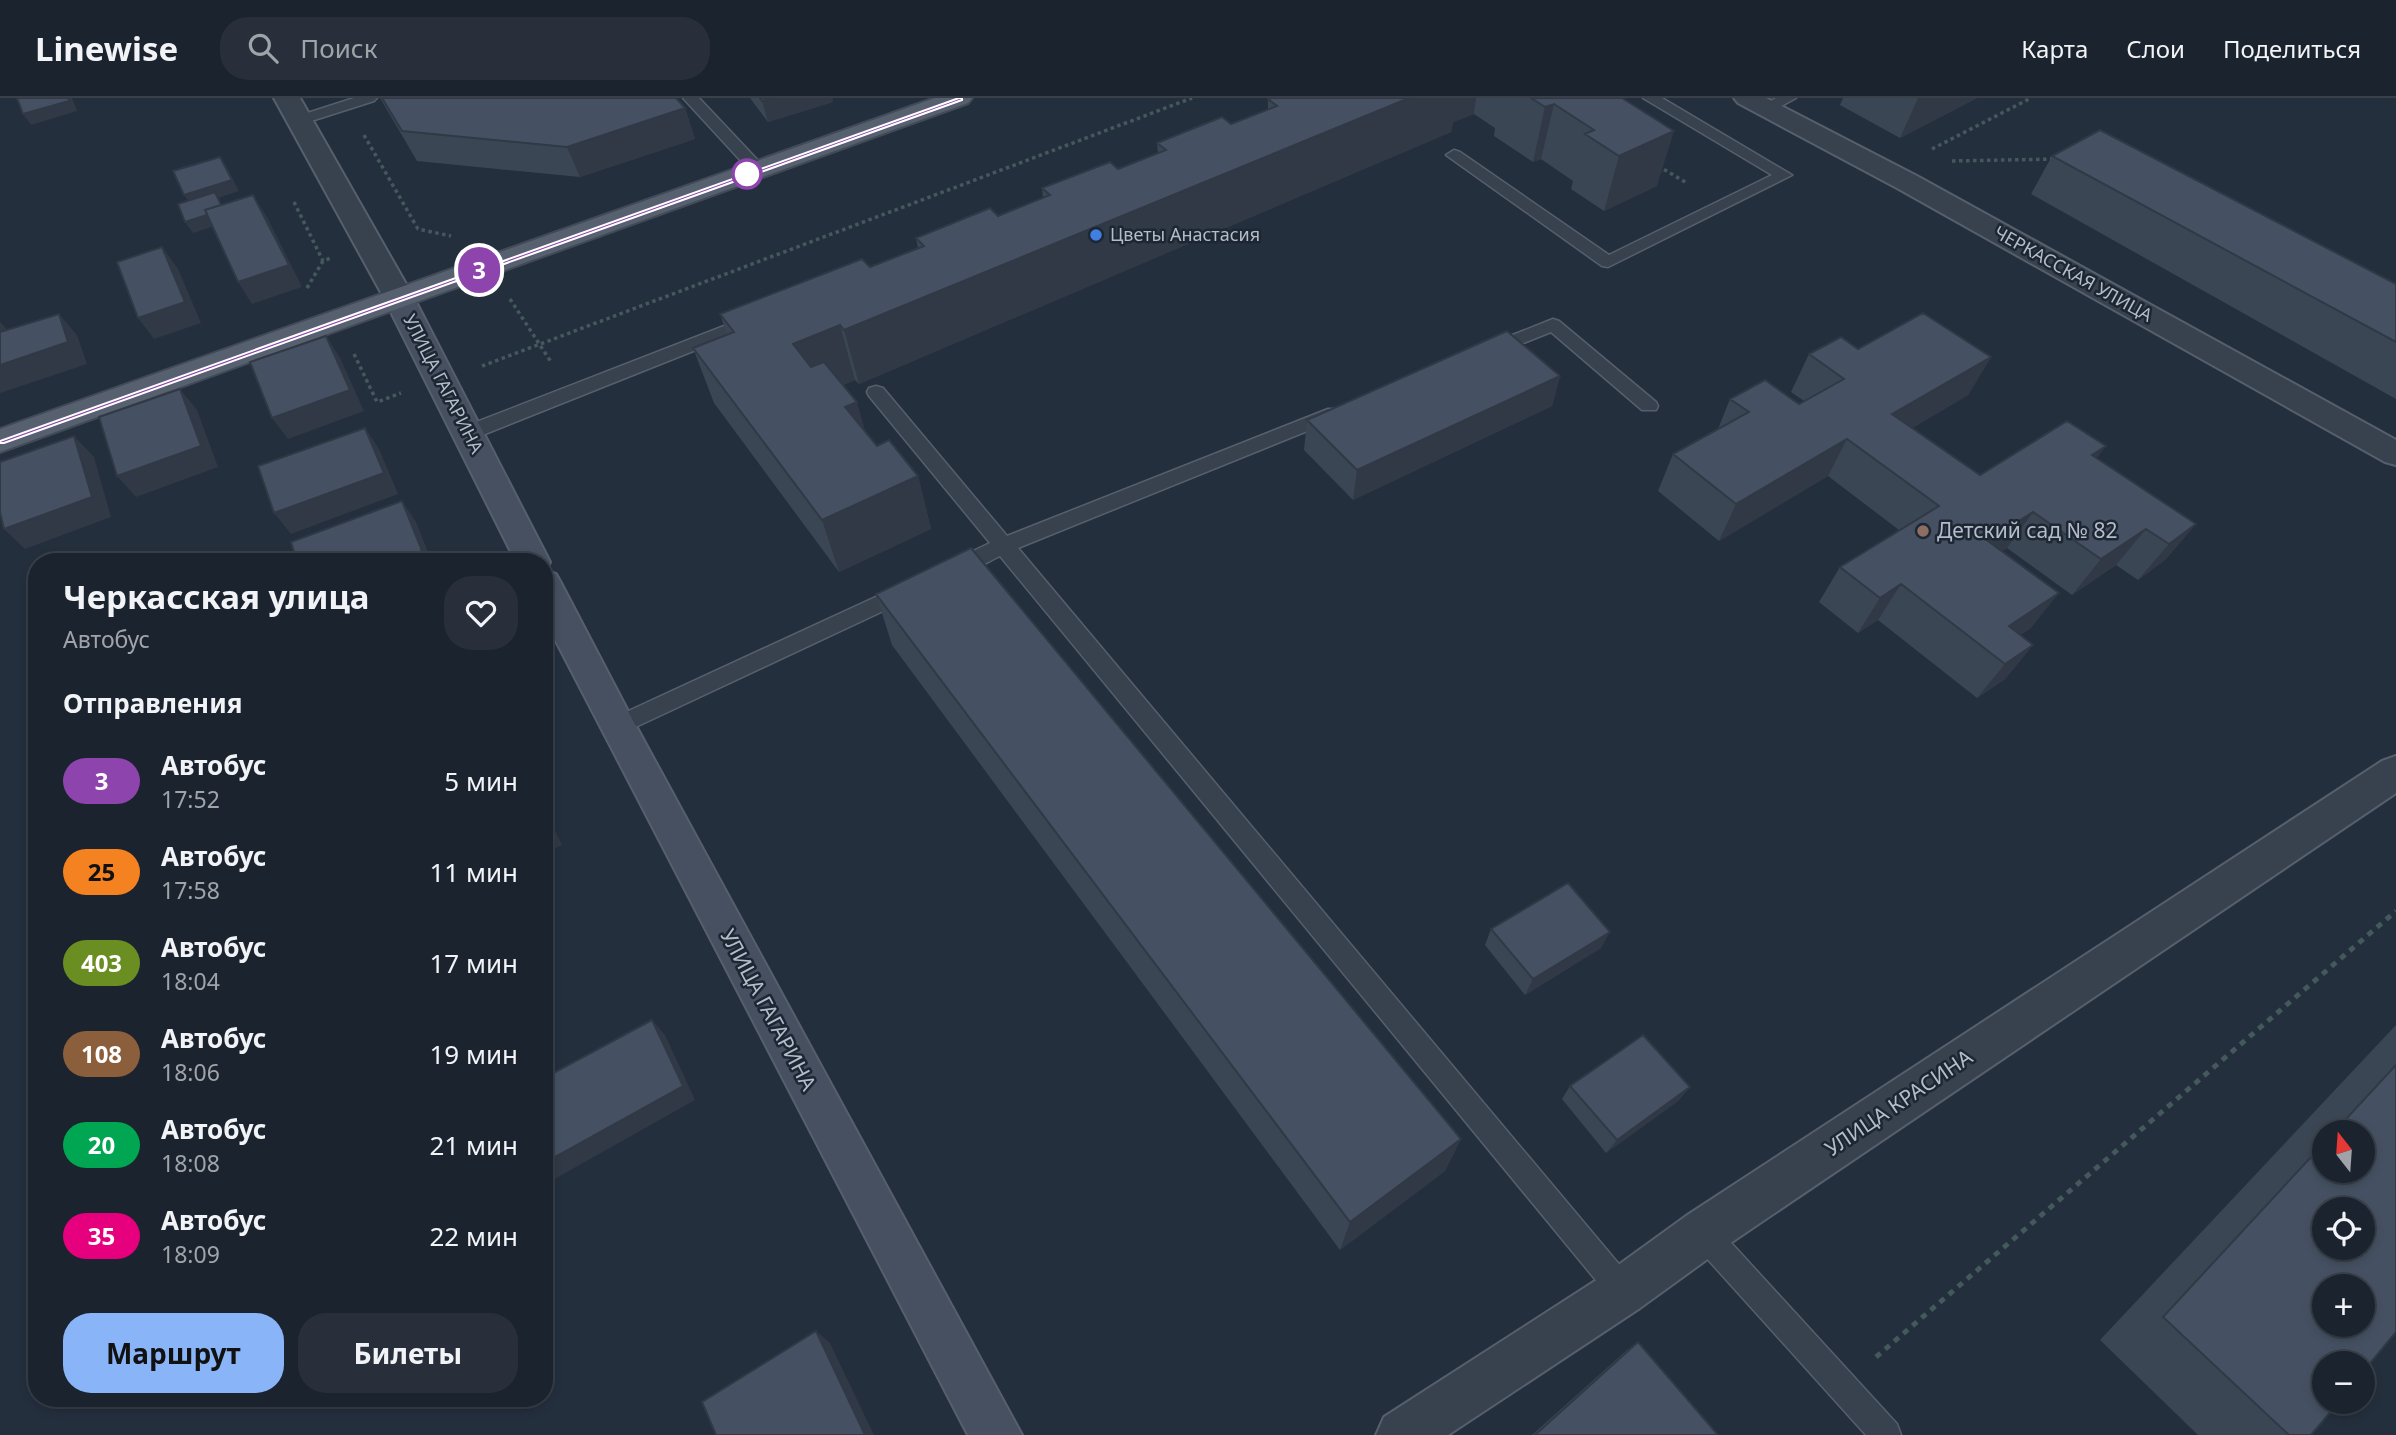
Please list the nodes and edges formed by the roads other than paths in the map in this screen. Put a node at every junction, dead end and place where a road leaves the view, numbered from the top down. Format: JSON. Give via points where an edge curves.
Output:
{"nodes":[{"id":1,"x":369,"y":98,"type":"edge"},
{"id":2,"x":691,"y":98,"type":"edge"},
{"id":3,"x":959,"y":98,"type":"edge"},
{"id":4,"x":1651,"y":98,"type":"edge"},
{"id":5,"x":1767,"y":101,"type":"edge"},
{"id":6,"x":293,"y":109,"type":"edge"},
{"id":7,"x":1454,"y":155,"type":"dead end"},
{"id":8,"x":758,"y":170,"type":"junction"},
{"id":9,"x":399,"y":298,"type":"junction"},
{"id":10,"x":765,"y":315,"type":"edge"},
{"id":11,"x":1477,"y":356,"type":"edge"},
{"id":12,"x":876,"y":393,"type":"dead end"},
{"id":13,"x":1649,"y":406,"type":"dead end"},
{"id":14,"x":1349,"y":407,"type":"edge"},
{"id":15,"x":468,"y":433,"type":"junction"},
{"id":16,"x":0,"y":441,"type":"edge"},
{"id":17,"x":2396,"y":454,"type":"edge"},
{"id":18,"x":1003,"y":545,"type":"junction"},
{"id":19,"x":528,"y":553,"type":"edge"},
{"id":20,"x":553,"y":601,"type":"edge"},
{"id":21,"x":617,"y":726,"type":"junction"},
{"id":22,"x":2396,"y":772,"type":"edge"},
{"id":23,"x":1703,"y":1233,"type":"junction"},
{"id":24,"x":1623,"y":1290,"type":"junction"},
{"id":25,"x":996,"y":1435,"type":"edge"},
{"id":26,"x":1402,"y":1435,"type":"edge"},
{"id":27,"x":1886,"y":1435,"type":"edge"}],
"edges":[{"from":1,"to":6,"type":"lane"},
{"from":2,"to":8,"type":"lane"},
{"from":3,"to":8,"type":"main road"},
{"from":4,"to":7,"type":"lane","via":[[1784,175],[1608,262]]},
{"from":5,"to":17,"type":"street","name":"ЧЕРКАССКАЯ УЛИЦА"},
{"from":6,"to":9,"type":"street","name":"УЛИЦА ГАГАРИНА"},
{"from":8,"to":9,"type":"main road"},
{"from":9,"to":15,"type":"main road","name":"УЛИЦА ГАГАРИНА"},
{"from":9,"to":16,"type":"main road"},
{"from":10,"to":15,"type":"lane"},
{"from":11,"to":13,"type":"lane","via":[[1553,325]]},
{"from":12,"to":18,"type":"lane"},
{"from":14,"to":18,"type":"lane"},
{"from":15,"to":19,"type":"main road","name":"УЛИЦА ГАГАРИНА"},
{"from":18,"to":21,"type":"lane"},
{"from":18,"to":24,"type":"lane"},
{"from":20,"to":21,"type":"main road","name":"УЛИЦА ГАГАРИНА"},
{"from":21,"to":25,"type":"main road","name":"УЛИЦА ГАГАРИНА"},
{"from":22,"to":23,"type":"street","name":"УЛИЦА КРАСИНА"},
{"from":23,"to":24,"type":"street","name":"УЛИЦА КРАСИНА"},
{"from":23,"to":27,"type":"lane"},
{"from":24,"to":26,"type":"street","name":"УЛИЦА КРАСИНА"}]}
